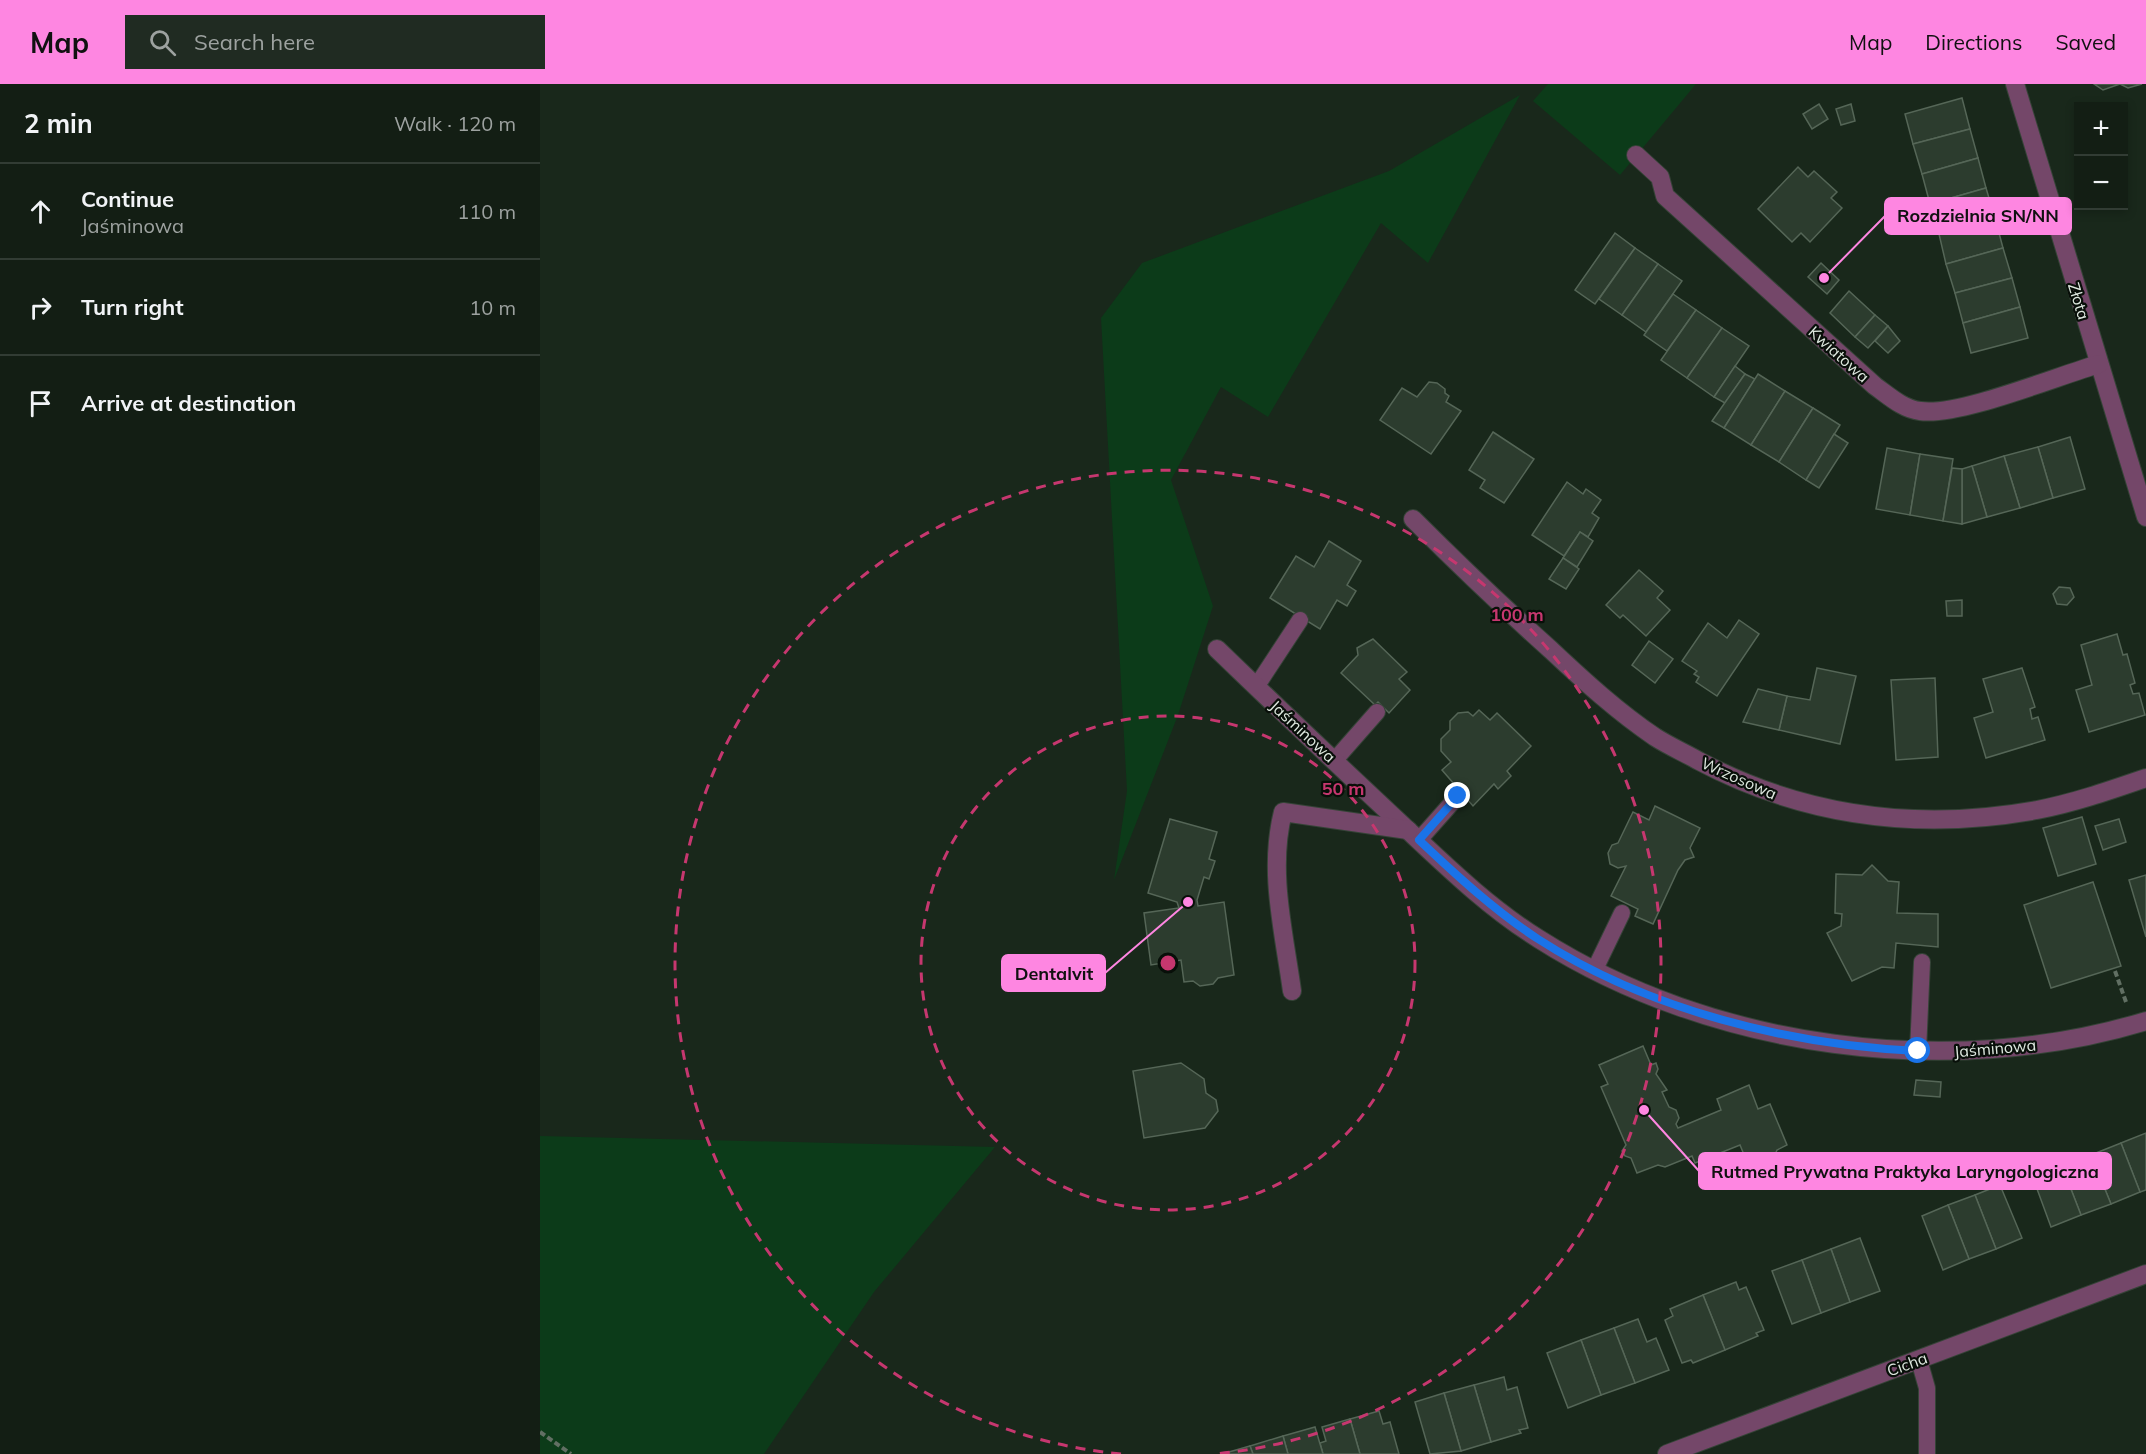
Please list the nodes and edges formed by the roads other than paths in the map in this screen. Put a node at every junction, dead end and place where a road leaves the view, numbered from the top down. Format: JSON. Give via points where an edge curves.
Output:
{"nodes":[{"id":1,"x":2015,"y":84,"type":"edge"},
{"id":2,"x":1636,"y":156,"type":"dead end"},
{"id":3,"x":2099,"y":364,"type":"junction"},
{"id":4,"x":2146,"y":517,"type":"edge"},
{"id":5,"x":1413,"y":519,"type":"dead end"},
{"id":6,"x":1300,"y":620,"type":"dead end"},
{"id":7,"x":1217,"y":649,"type":"dead end"},
{"id":8,"x":1256,"y":687,"type":"junction"},
{"id":9,"x":1377,"y":712,"type":"dead end"},
{"id":10,"x":1334,"y":760,"type":"junction"},
{"id":11,"x":2146,"y":778,"type":"edge"},
{"id":12,"x":1458,"y":796,"type":"dead end"},
{"id":13,"x":1413,"y":835,"type":"junction"},
{"id":14,"x":1622,"y":913,"type":"dead end"},
{"id":15,"x":1922,"y":962,"type":"dead end"},
{"id":16,"x":1595,"y":969,"type":"junction"},
{"id":17,"x":1293,"y":991,"type":"dead end"},
{"id":18,"x":2146,"y":1021,"type":"edge"},
{"id":19,"x":1918,"y":1051,"type":"junction"},
{"id":20,"x":2146,"y":1274,"type":"edge"},
{"id":21,"x":1919,"y":1360,"type":"junction"},
{"id":22,"x":1696,"y":1449,"type":"edge"},
{"id":23,"x":1667,"y":1454,"type":"edge"},
{"id":24,"x":1927,"y":1454,"type":"edge"}],
"edges":[{"from":1,"to":3,"type":"street","name":"Złota"},
{"from":2,"to":3,"type":"street","name":"Kwiatowa","via":[[1660,177],[1665,196],[1898,403],[1919,411],[1952,409]]},
{"from":3,"to":4,"type":"street","name":"Złota"},
{"from":5,"to":11,"type":"street","name":"Wrzosowa","via":[[1601,696],[1656,738],[1725,774],[1779,796],[1835,811],[1901,820],[1961,820],[2039,810]]},
{"from":6,"to":8,"type":"lane"},
{"from":7,"to":8,"type":"street","name":"Jaśminowa"},
{"from":8,"to":10,"type":"street","name":"Jaśminowa"},
{"from":9,"to":10,"type":"lane"},
{"from":10,"to":13,"type":"street","name":"Jaśminowa"},
{"from":12,"to":13,"type":"lane"},
{"from":13,"to":16,"type":"street","name":"Jaśminowa","via":[[1495,908],[1539,939]]},
{"from":13,"to":17,"type":"street","via":[[1283,812],[1276,839],[1276,878]]},
{"from":14,"to":16,"type":"lane"},
{"from":15,"to":19,"type":"lane"},
{"from":16,"to":19,"type":"street","name":"Jaśminowa","via":[[1670,1003],[1724,1020],[1860,1048]]},
{"from":18,"to":19,"type":"street","name":"Jaśminowa","via":[[2030,1046]]},
{"from":20,"to":21,"type":"street","name":"Cicha"},
{"from":21,"to":22,"type":"street","name":"Cicha"},
{"from":21,"to":24,"type":"lane","via":[[1927,1388]]},
{"from":22,"to":23,"type":"street","name":"Cicha"}]}
